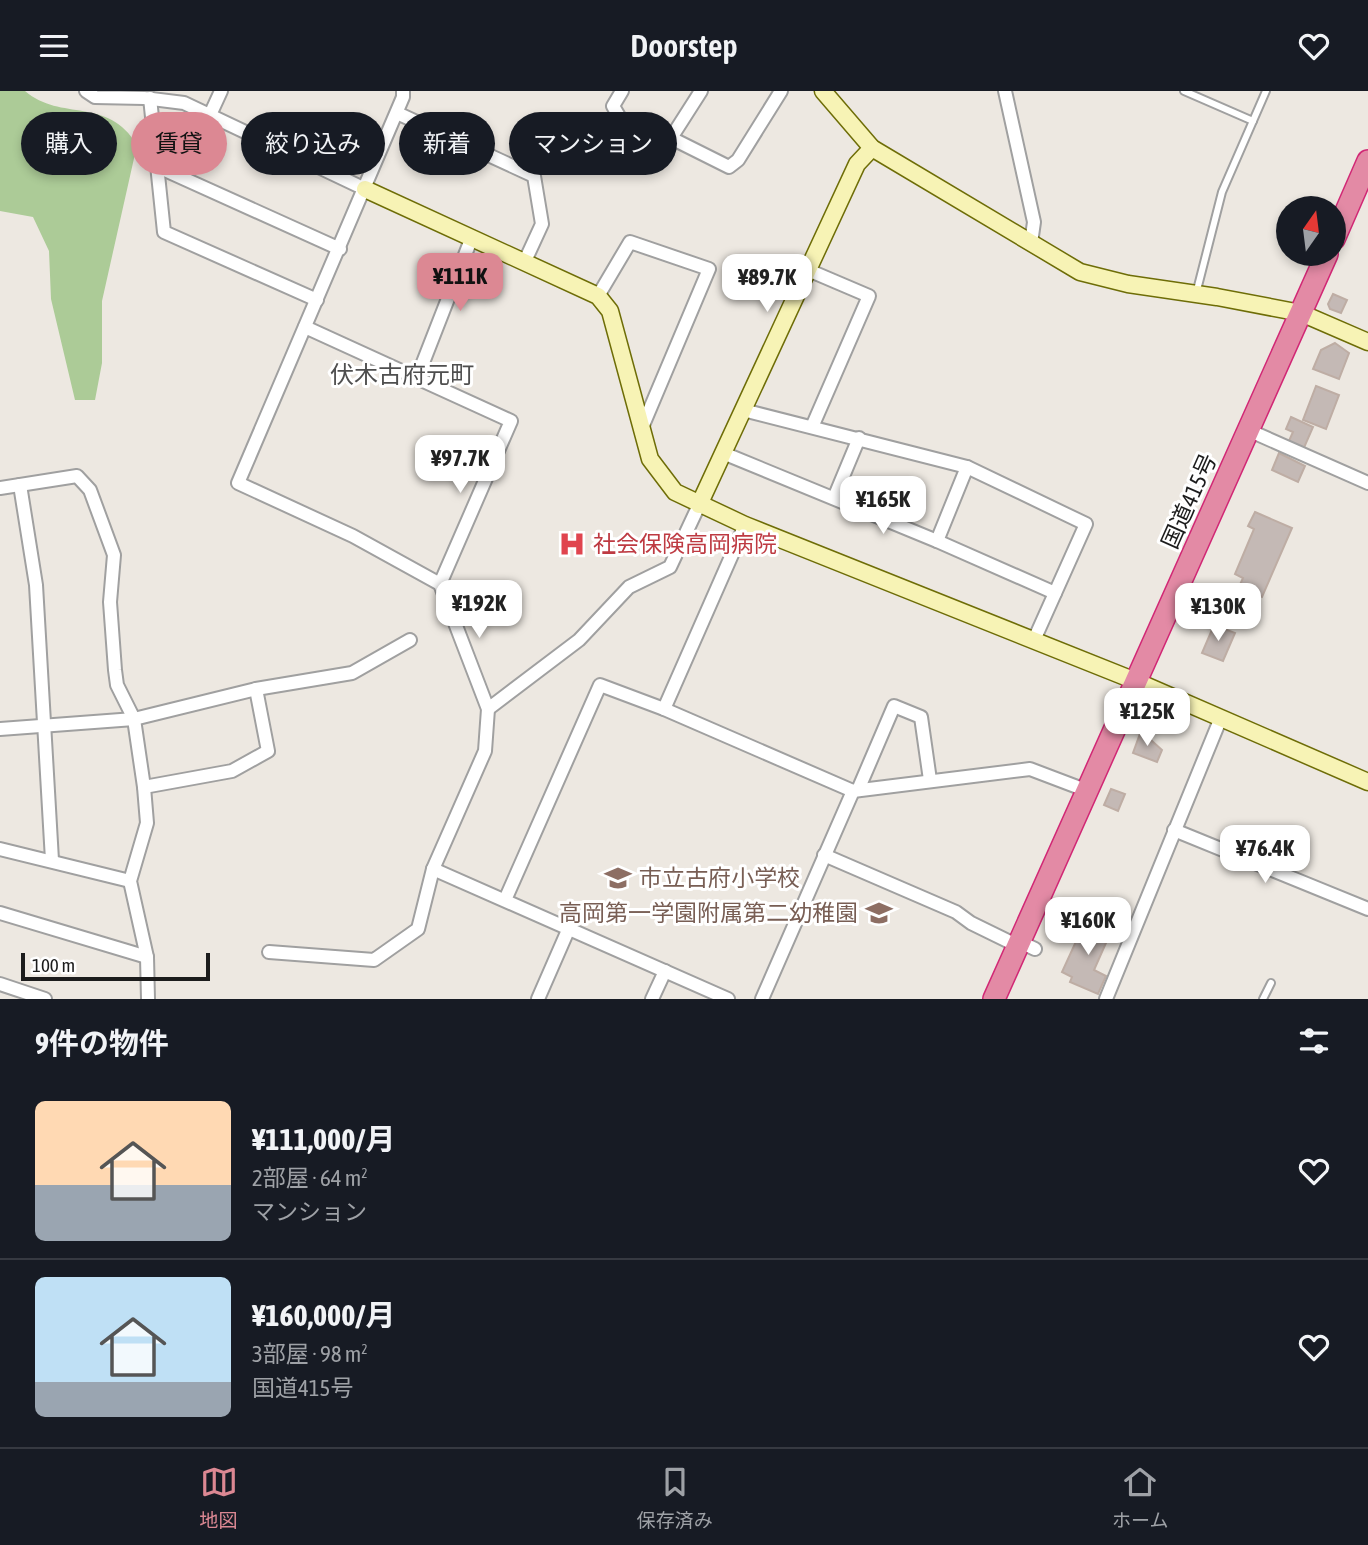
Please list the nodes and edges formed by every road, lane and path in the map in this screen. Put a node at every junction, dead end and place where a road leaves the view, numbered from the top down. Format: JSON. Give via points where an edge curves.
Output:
{"nodes":[{"id":1,"x":86,"y":91,"type":"edge"},
{"id":2,"x":221,"y":91,"type":"edge"},
{"id":3,"x":403,"y":91,"type":"edge"},
{"id":4,"x":622,"y":91,"type":"edge"},
{"id":5,"x":702,"y":91,"type":"edge"},
{"id":6,"x":781,"y":91,"type":"edge"},
{"id":7,"x":822,"y":91,"type":"edge"},
{"id":8,"x":1006,"y":91,"type":"edge"},
{"id":9,"x":1184,"y":91,"type":"edge"},
{"id":10,"x":1266,"y":91,"type":"edge"},
{"id":11,"x":147,"y":96,"type":"edge"},
{"id":12,"x":204,"y":112,"type":"edge"},
{"id":13,"x":211,"y":112,"type":"edge"},
{"id":14,"x":616,"y":112,"type":"edge"},
{"id":15,"x":397,"y":113,"type":"junction"},
{"id":16,"x":1253,"y":121,"type":"junction"},
{"id":17,"x":227,"y":123,"type":"edge"},
{"id":18,"x":677,"y":129,"type":"edge"},
{"id":19,"x":677,"y":141,"type":"edge"},
{"id":20,"x":872,"y":148,"type":"junction"},
{"id":21,"x":1368,"y":161,"type":"edge"},
{"id":22,"x":157,"y":175,"type":"edge"},
{"id":23,"x":176,"y":175,"type":"edge"},
{"id":24,"x":365,"y":189,"type":"junction"},
{"id":25,"x":1346,"y":211,"type":"edge"},
{"id":26,"x":472,"y":237,"type":"junction"},
{"id":27,"x":1031,"y":243,"type":"junction"},
{"id":28,"x":340,"y":249,"type":"junction"},
{"id":29,"x":525,"y":261,"type":"junction"},
{"id":30,"x":1322,"y":266,"type":"edge"},
{"id":31,"x":808,"y":270,"type":"junction"},
{"id":32,"x":1196,"y":294,"type":"junction"},
{"id":33,"x":598,"y":296,"type":"junction"},
{"id":34,"x":317,"y":300,"type":"junction"},
{"id":35,"x":1301,"y":313,"type":"junction"},
{"id":36,"x":305,"y":327,"type":"junction"},
{"id":37,"x":1368,"y":342,"type":"edge"},
{"id":38,"x":417,"y":378,"type":"junction"},
{"id":39,"x":743,"y":410,"type":"junction"},
{"id":40,"x":812,"y":427,"type":"junction"},
{"id":41,"x":641,"y":430,"type":"junction"},
{"id":42,"x":1248,"y":431,"type":"junction"},
{"id":43,"x":859,"y":438,"type":"junction"},
{"id":44,"x":723,"y":453,"type":"junction"},
{"id":45,"x":967,"y":467,"type":"junction"},
{"id":46,"x":1368,"y":483,"type":"edge"},
{"id":47,"x":20,"y":485,"type":"junction"},
{"id":48,"x":0,"y":488,"type":"edge"},
{"id":49,"x":834,"y":498,"type":"junction"},
{"id":50,"x":699,"y":505,"type":"junction"},
{"id":51,"x":745,"y":524,"type":"junction"},
{"id":52,"x":937,"y":541,"type":"junction"},
{"id":53,"x":440,"y":584,"type":"junction"},
{"id":54,"x":1055,"y":593,"type":"junction"},
{"id":55,"x":410,"y":640,"type":"dead end"},
{"id":56,"x":1034,"y":641,"type":"junction"},
{"id":57,"x":1138,"y":682,"type":"junction"},
{"id":58,"x":256,"y":689,"type":"junction"},
{"id":59,"x":488,"y":709,"type":"junction"},
{"id":60,"x":664,"y":709,"type":"junction"},
{"id":61,"x":134,"y":719,"type":"junction"},
{"id":62,"x":1220,"y":720,"type":"junction"},
{"id":63,"x":44,"y":725,"type":"junction"},
{"id":64,"x":0,"y":729,"type":"edge"},
{"id":65,"x":930,"y":780,"type":"junction"},
{"id":66,"x":1368,"y":782,"type":"edge"},
{"id":67,"x":144,"y":787,"type":"junction"},
{"id":68,"x":856,"y":790,"type":"junction"},
{"id":69,"x":1088,"y":791,"type":"junction"},
{"id":70,"x":1174,"y":830,"type":"junction"},
{"id":71,"x":0,"y":849,"type":"edge"},
{"id":72,"x":824,"y":855,"type":"junction"},
{"id":73,"x":52,"y":860,"type":"junction"},
{"id":74,"x":433,"y":869,"type":"junction"},
{"id":75,"x":130,"y":881,"type":"junction"},
{"id":76,"x":505,"y":900,"type":"junction"},
{"id":77,"x":1368,"y":908,"type":"edge"},
{"id":78,"x":0,"y":913,"type":"edge"},
{"id":79,"x":569,"y":928,"type":"junction"},
{"id":80,"x":1020,"y":943,"type":"junction"},
{"id":81,"x":269,"y":953,"type":"dead end"},
{"id":82,"x":147,"y":957,"type":"junction"},
{"id":83,"x":665,"y":971,"type":"junction"},
{"id":84,"x":1270,"y":983,"type":"dead end"},
{"id":85,"x":0,"y":984,"type":"edge"},
{"id":86,"x":25,"y":996,"type":"edge"},
{"id":87,"x":45,"y":999,"type":"edge"},
{"id":88,"x":148,"y":999,"type":"edge"},
{"id":89,"x":538,"y":999,"type":"edge"},
{"id":90,"x":652,"y":999,"type":"edge"},
{"id":91,"x":728,"y":999,"type":"edge"},
{"id":92,"x":762,"y":999,"type":"edge"},
{"id":93,"x":994,"y":999,"type":"edge"},
{"id":94,"x":1106,"y":999,"type":"edge"},
{"id":95,"x":1263,"y":999,"type":"edge"}],
"edges":[{"from":1,"to":11,"type":"street","via":[[95,97]]},
{"from":2,"to":13,"type":"street"},
{"from":3,"to":15,"type":"street"},
{"from":4,"to":14,"type":"street","via":[[613,106]]},
{"from":5,"to":18,"type":"street"},
{"from":6,"to":19,"type":"street","via":[[729,167]]},
{"from":7,"to":20,"type":"street"},
{"from":8,"to":27,"type":"street","via":[[1034,222]]},
{"from":9,"to":16,"type":"lane"},
{"from":10,"to":16,"type":"lane"},
{"from":11,"to":12,"type":"street"},
{"from":15,"to":24,"type":"street"},
{"from":15,"to":29,"type":"street","via":[[534,176],[542,224]]},
{"from":16,"to":32,"type":"lane","via":[[1222,192]]},
{"from":17,"to":24,"type":"street"},
{"from":20,"to":27,"type":"street"},
{"from":20,"to":31,"type":"street","via":[[857,164]]},
{"from":21,"to":25,"type":"highway"},
{"from":22,"to":34,"type":"street","via":[[164,232]]},
{"from":23,"to":28,"type":"street"},
{"from":24,"to":26,"type":"street"},
{"from":24,"to":28,"type":"street"},
{"from":26,"to":29,"type":"street"},
{"from":26,"to":38,"type":"street"},
{"from":27,"to":32,"type":"street","via":[[1080,272]]},
{"from":28,"to":34,"type":"street"},
{"from":29,"to":33,"type":"street"},
{"from":30,"to":35,"type":"highway","name":"国道415号"},
{"from":31,"to":39,"type":"street"},
{"from":31,"to":40,"type":"street","via":[[869,296]]},
{"from":32,"to":35,"type":"street"},
{"from":33,"to":41,"type":"street","via":[[610,311]]},
{"from":33,"to":41,"type":"street","via":[[630,242],[709,269]]},
{"from":34,"to":36,"type":"street"},
{"from":35,"to":37,"type":"street"},
{"from":35,"to":42,"type":"highway","name":"国道415号"},
{"from":36,"to":38,"type":"street"},
{"from":36,"to":53,"type":"street","via":[[238,483],[353,536]]},
{"from":38,"to":53,"type":"street","via":[[511,421]]},
{"from":39,"to":40,"type":"street"},
{"from":39,"to":44,"type":"street"},
{"from":40,"to":43,"type":"street"},
{"from":41,"to":50,"type":"street","via":[[650,459],[666,481],[675,492]]},
{"from":42,"to":46,"type":"street"},
{"from":42,"to":57,"type":"highway","name":"国道415号"},
{"from":43,"to":45,"type":"street"},
{"from":43,"to":49,"type":"street"},
{"from":44,"to":49,"type":"street"},
{"from":44,"to":50,"type":"street"},
{"from":45,"to":52,"type":"street"},
{"from":45,"to":54,"type":"street","via":[[1086,524]]},
{"from":47,"to":48,"type":"street"},
{"from":47,"to":61,"type":"street","via":[[77,476],[90,490],[114,555],[110,602],[115,670],[117,685]]},
{"from":47,"to":63,"type":"street","via":[[36,585]]},
{"from":49,"to":52,"type":"street"},
{"from":50,"to":51,"type":"street"},
{"from":50,"to":59,"type":"street","via":[[670,567],[629,587],[579,639]]},
{"from":51,"to":56,"type":"street"},
{"from":51,"to":60,"type":"street"},
{"from":52,"to":54,"type":"street"},
{"from":53,"to":59,"type":"street"},
{"from":54,"to":56,"type":"street"},
{"from":55,"to":58,"type":"street","via":[[352,673]]},
{"from":56,"to":57,"type":"street"},
{"from":57,"to":62,"type":"street"},
{"from":57,"to":69,"type":"highway","name":"国道415号"},
{"from":58,"to":61,"type":"street"},
{"from":58,"to":67,"type":"street","via":[[268,751],[232,771]]},
{"from":59,"to":74,"type":"street","via":[[485,751]]},
{"from":60,"to":68,"type":"street"},
{"from":60,"to":76,"type":"street","via":[[600,685]]},
{"from":61,"to":63,"type":"street"},
{"from":61,"to":67,"type":"street"},
{"from":62,"to":66,"type":"street"},
{"from":62,"to":70,"type":"street"},
{"from":63,"to":64,"type":"street"},
{"from":63,"to":73,"type":"street"},
{"from":65,"to":68,"type":"street"},
{"from":65,"to":68,"type":"street","via":[[921,717],[894,706]]},
{"from":65,"to":69,"type":"street","via":[[1030,769]]},
{"from":67,"to":75,"type":"street","via":[[147,823]]},
{"from":68,"to":72,"type":"street"},
{"from":69,"to":80,"type":"highway","name":"国道415号"},
{"from":70,"to":77,"type":"street"},
{"from":70,"to":94,"type":"street"},
{"from":71,"to":73,"type":"street"},
{"from":72,"to":80,"type":"street"},
{"from":72,"to":92,"type":"street"},
{"from":73,"to":75,"type":"street"},
{"from":74,"to":76,"type":"street"},
{"from":74,"to":81,"type":"street","via":[[418,929],[374,960]]},
{"from":75,"to":82,"type":"street"},
{"from":76,"to":79,"type":"street"},
{"from":78,"to":82,"type":"street"},
{"from":79,"to":83,"type":"street"},
{"from":79,"to":89,"type":"street"},
{"from":80,"to":93,"type":"highway","name":"国道415号"},
{"from":82,"to":88,"type":"street"},
{"from":83,"to":90,"type":"street"},
{"from":83,"to":91,"type":"street"},
{"from":84,"to":95,"type":"lane"},
{"from":85,"to":86,"type":"street"},
{"from":86,"to":87,"type":"street"}]}
